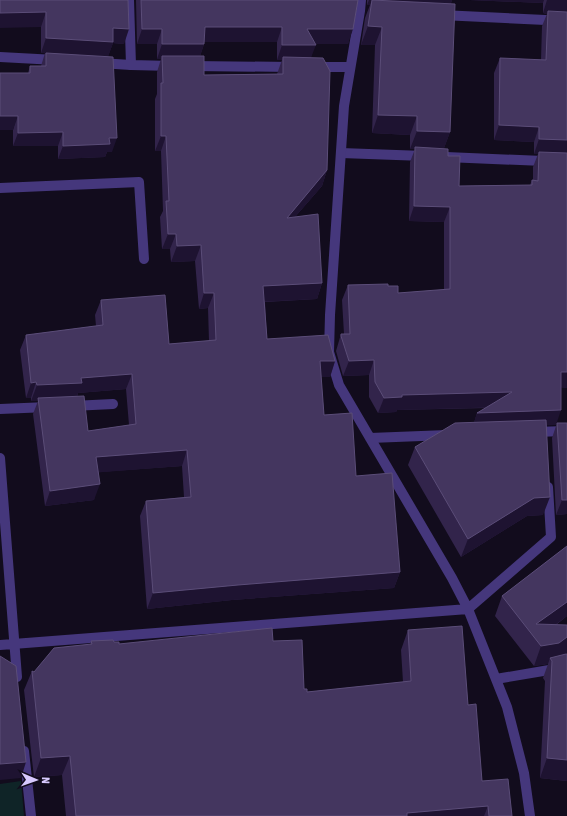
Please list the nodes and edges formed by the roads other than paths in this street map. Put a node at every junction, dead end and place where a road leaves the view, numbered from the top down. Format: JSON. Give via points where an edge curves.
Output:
{"nodes":[{"id":1,"x":129,"y":0,"type":"edge"},
{"id":2,"x":360,"y":0,"type":"edge"},
{"id":3,"x":432,"y":14,"type":"edge"},
{"id":4,"x":567,"y":21,"type":"edge"},
{"id":5,"x":0,"y":57,"type":"edge"},
{"id":6,"x":69,"y":61,"type":"edge"},
{"id":7,"x":92,"y":63,"type":"edge"},
{"id":8,"x":131,"y":65,"type":"junction"},
{"id":9,"x":350,"y":67,"type":"junction"},
{"id":10,"x":340,"y":153,"type":"junction"},
{"id":11,"x":567,"y":162,"type":"edge"},
{"id":12,"x":0,"y":188,"type":"edge"},
{"id":13,"x":144,"y":259,"type":"dead end"},
{"id":14,"x":114,"y":404,"type":"dead end"},
{"id":15,"x":0,"y":409,"type":"edge"},
{"id":16,"x":567,"y":431,"type":"edge"},
{"id":17,"x":521,"y":432,"type":"edge"},
{"id":18,"x":458,"y":435,"type":"edge"},
{"id":19,"x":370,"y":438,"type":"junction"},
{"id":20,"x":0,"y":458,"type":"edge"},
{"id":21,"x":547,"y":476,"type":"edge"},
{"id":22,"x":468,"y":610,"type":"junction"},
{"id":23,"x":13,"y":643,"type":"junction"},
{"id":24,"x":0,"y":645,"type":"edge"},
{"id":25,"x":567,"y":659,"type":"edge"},
{"id":26,"x":496,"y":679,"type":"junction"},
{"id":27,"x":18,"y":690,"type":"edge"},
{"id":28,"x":23,"y":738,"type":"edge"},
{"id":29,"x":31,"y":816,"type":"edge"},
{"id":30,"x":530,"y":816,"type":"edge"}],
"edges":[{"from":1,"to":8,"type":"street"},
{"from":2,"to":9,"type":"street","via":[[364,11]]},
{"from":3,"to":4,"type":"street"},
{"from":5,"to":6,"type":"street"},
{"from":7,"to":8,"type":"street"},
{"from":8,"to":9,"type":"street"},
{"from":9,"to":10,"type":"street"},
{"from":10,"to":11,"type":"street"},
{"from":10,"to":19,"type":"street","via":[[329,352],[339,385]]},
{"from":12,"to":13,"type":"street","via":[[139,182]]},
{"from":14,"to":15,"type":"street"},
{"from":16,"to":17,"type":"street","via":[[545,435]]},
{"from":18,"to":19,"type":"street"},
{"from":19,"to":22,"type":"street"},
{"from":20,"to":23,"type":"street"},
{"from":21,"to":22,"type":"street","via":[[550,536]]},
{"from":22,"to":23,"type":"street"},
{"from":22,"to":26,"type":"street"},
{"from":23,"to":24,"type":"street"},
{"from":23,"to":27,"type":"street"},
{"from":25,"to":26,"type":"street","via":[[555,669]]},
{"from":26,"to":30,"type":"street","via":[[507,707],[524,773]]},
{"from":28,"to":29,"type":"street"}]}
